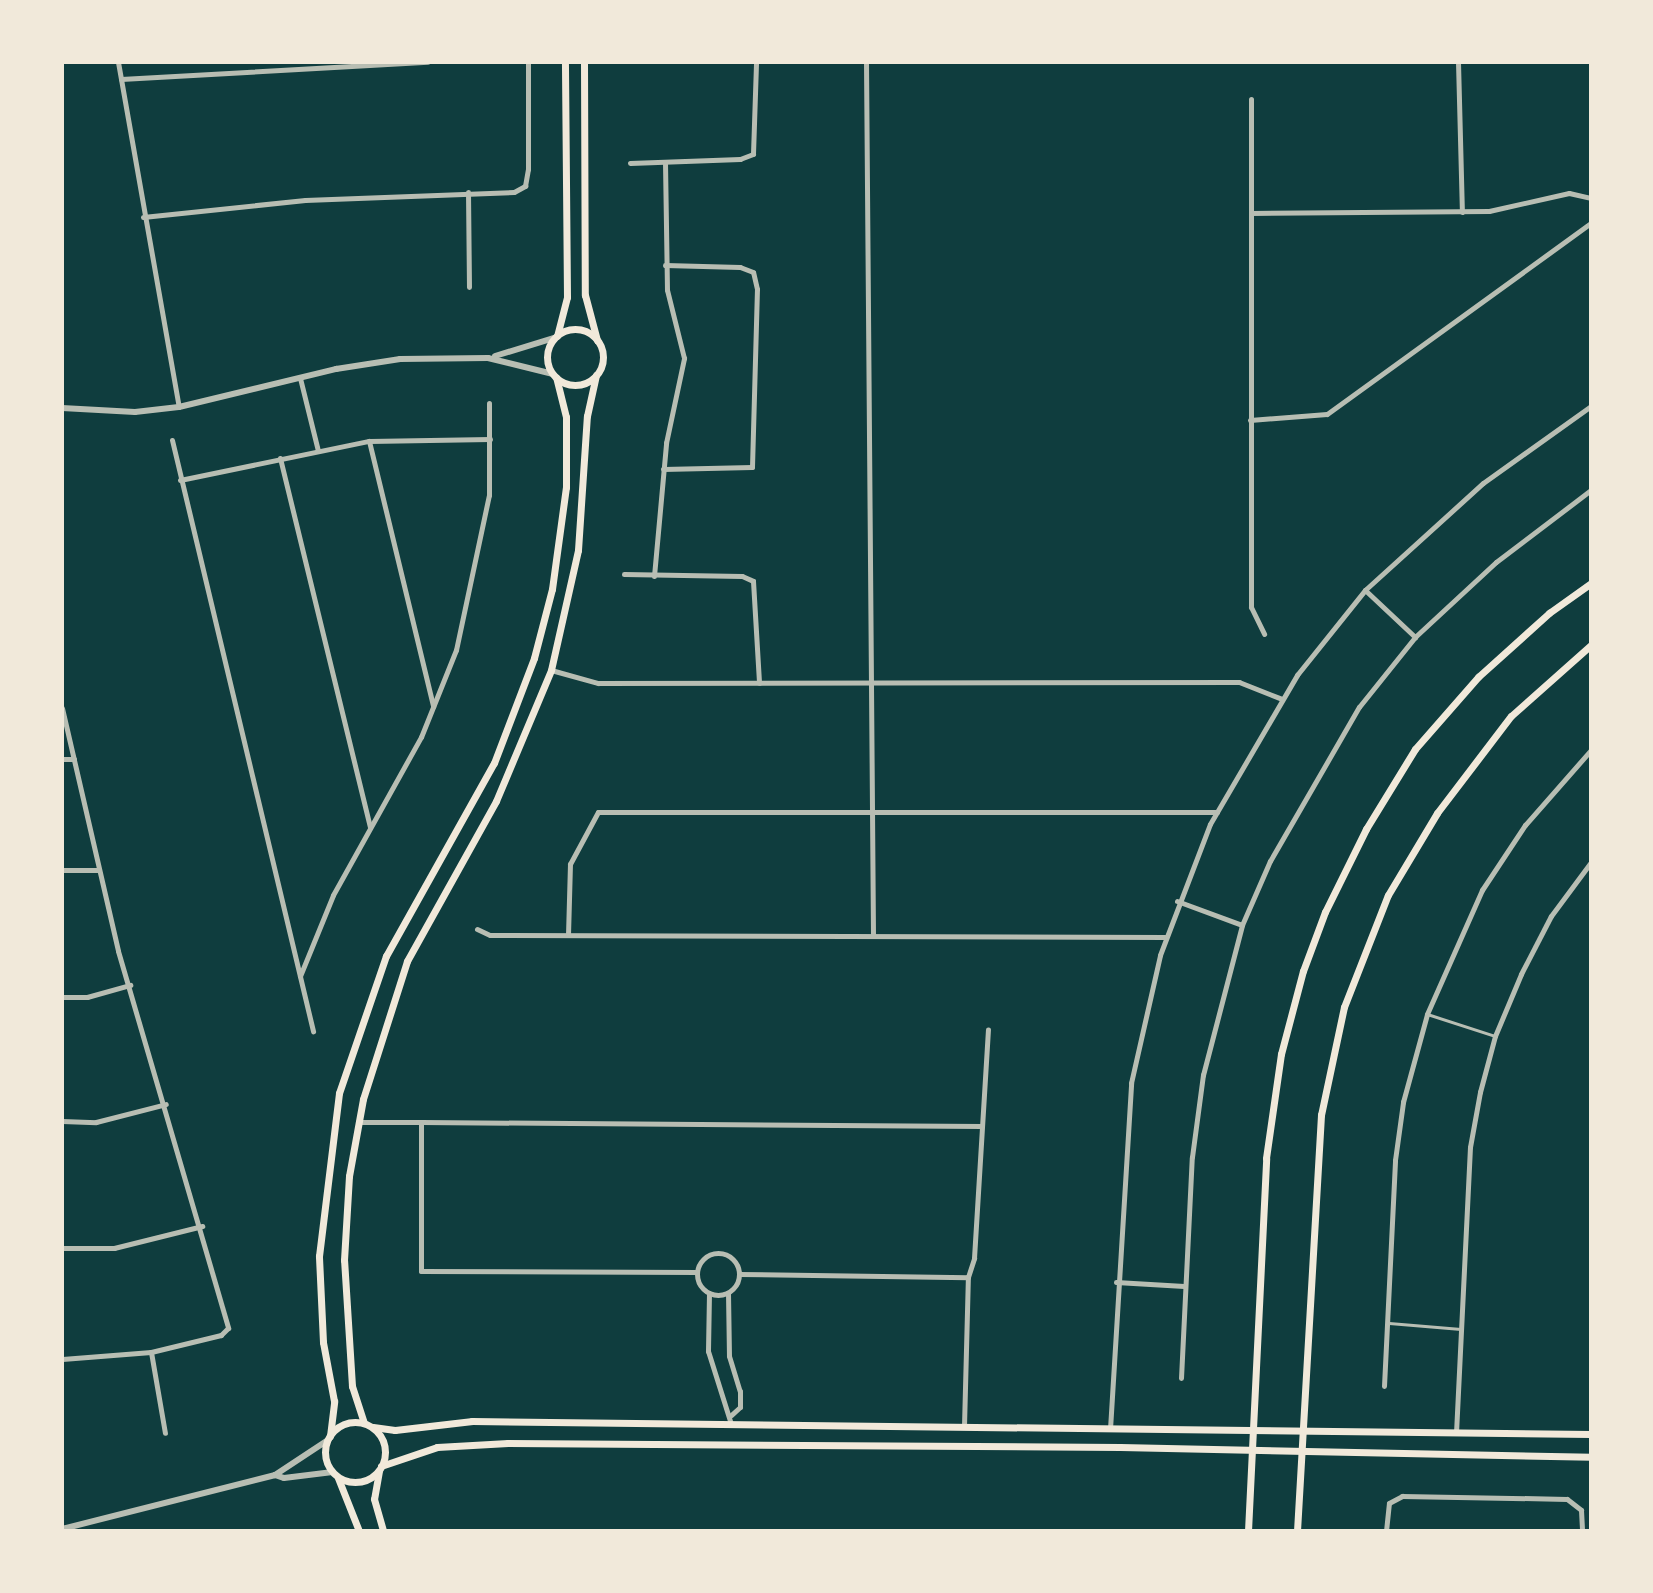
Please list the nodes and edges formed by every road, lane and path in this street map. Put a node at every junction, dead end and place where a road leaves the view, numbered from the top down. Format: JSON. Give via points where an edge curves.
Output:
{"nodes":[{"id":1,"x":118,"y":62,"type":"edge"},
{"id":2,"x":428,"y":62,"type":"edge"},
{"id":3,"x":528,"y":62,"type":"edge"},
{"id":4,"x":565,"y":62,"type":"edge"},
{"id":5,"x":584,"y":62,"type":"edge"},
{"id":6,"x":756,"y":62,"type":"edge"},
{"id":7,"x":866,"y":62,"type":"edge"},
{"id":8,"x":1458,"y":62,"type":"edge"},
{"id":9,"x":121,"y":79,"type":"junction"},
{"id":10,"x":1251,"y":99,"type":"dead end"},
{"id":11,"x":665,"y":162,"type":"junction"},
{"id":12,"x":630,"y":163,"type":"dead end"},
{"id":13,"x":468,"y":192,"type":"junction"},
{"id":14,"x":1591,"y":198,"type":"edge"},
{"id":15,"x":1462,"y":212,"type":"junction"},
{"id":16,"x":1251,"y":213,"type":"junction"},
{"id":17,"x":143,"y":217,"type":"junction"},
{"id":18,"x":1591,"y":223,"type":"edge"},
{"id":19,"x":665,"y":265,"type":"junction"},
{"id":20,"x":469,"y":287,"type":"dead end"},
{"id":21,"x":556,"y":337,"type":"junction"},
{"id":22,"x":597,"y":340,"type":"junction"},
{"id":23,"x":488,"y":358,"type":"junction"},
{"id":24,"x":596,"y":375,"type":"junction"},
{"id":25,"x":555,"y":376,"type":"junction"},
{"id":26,"x":300,"y":378,"type":"junction"},
{"id":27,"x":489,"y":403,"type":"dead end"},
{"id":28,"x":1591,"y":406,"type":"edge"},
{"id":29,"x":179,"y":407,"type":"junction"},
{"id":30,"x":62,"y":408,"type":"edge"},
{"id":31,"x":1250,"y":420,"type":"junction"},
{"id":32,"x":490,"y":439,"type":"junction"},
{"id":33,"x":172,"y":440,"type":"dead end"},
{"id":34,"x":369,"y":441,"type":"junction"},
{"id":35,"x":318,"y":451,"type":"junction"},
{"id":36,"x":280,"y":458,"type":"junction"},
{"id":37,"x":663,"y":469,"type":"junction"},
{"id":38,"x":180,"y":480,"type":"junction"},
{"id":39,"x":1591,"y":490,"type":"edge"},
{"id":40,"x":624,"y":574,"type":"dead end"},
{"id":41,"x":654,"y":576,"type":"junction"},
{"id":42,"x":1591,"y":583,"type":"edge"},
{"id":43,"x":1365,"y":590,"type":"junction"},
{"id":44,"x":1264,"y":634,"type":"dead end"},
{"id":45,"x":1415,"y":637,"type":"junction"},
{"id":46,"x":1591,"y":645,"type":"edge"},
{"id":47,"x":551,"y":670,"type":"junction"},
{"id":48,"x":759,"y":683,"type":"junction"},
{"id":49,"x":869,"y":683,"type":"junction"},
{"id":50,"x":1282,"y":699,"type":"junction"},
{"id":51,"x":433,"y":707,"type":"junction"},
{"id":52,"x":62,"y":708,"type":"edge"},
{"id":53,"x":1591,"y":750,"type":"edge"},
{"id":54,"x":62,"y":759,"type":"edge"},
{"id":55,"x":74,"y":759,"type":"junction"},
{"id":56,"x":871,"y":812,"type":"junction"},
{"id":57,"x":1217,"y":812,"type":"junction"},
{"id":58,"x":370,"y":828,"type":"junction"},
{"id":59,"x":1591,"y":862,"type":"edge"},
{"id":60,"x":62,"y":870,"type":"edge"},
{"id":61,"x":99,"y":870,"type":"junction"},
{"id":62,"x":1177,"y":901,"type":"junction"},
{"id":63,"x":1242,"y":925,"type":"junction"},
{"id":64,"x":477,"y":929,"type":"dead end"},
{"id":65,"x":568,"y":935,"type":"junction"},
{"id":66,"x":873,"y":936,"type":"junction"},
{"id":67,"x":1165,"y":937,"type":"junction"},
{"id":68,"x":300,"y":976,"type":"junction"},
{"id":69,"x":130,"y":985,"type":"junction"},
{"id":70,"x":62,"y":997,"type":"edge"},
{"id":71,"x":1427,"y":1014,"type":"junction"},
{"id":72,"x":988,"y":1029,"type":"dead end"},
{"id":73,"x":313,"y":1031,"type":"dead end"},
{"id":74,"x":1495,"y":1036,"type":"junction"},
{"id":75,"x":166,"y":1104,"type":"junction"},
{"id":76,"x":62,"y":1121,"type":"edge"},
{"id":77,"x":358,"y":1122,"type":"junction"},
{"id":78,"x":421,"y":1122,"type":"junction"},
{"id":79,"x":982,"y":1126,"type":"junction"},
{"id":80,"x":202,"y":1226,"type":"junction"},
{"id":81,"x":62,"y":1248,"type":"edge"},
{"id":82,"x":697,"y":1272,"type":"junction"},
{"id":83,"x":739,"y":1274,"type":"junction"},
{"id":84,"x":968,"y":1277,"type":"junction"},
{"id":85,"x":1116,"y":1282,"type":"junction"},
{"id":86,"x":1184,"y":1286,"type":"junction"},
{"id":87,"x":709,"y":1293,"type":"junction"},
{"id":88,"x":728,"y":1293,"type":"junction"},
{"id":89,"x":1388,"y":1323,"type":"junction"},
{"id":90,"x":1461,"y":1329,"type":"junction"},
{"id":91,"x":151,"y":1352,"type":"junction"},
{"id":92,"x":62,"y":1359,"type":"edge"},
{"id":93,"x":1181,"y":1378,"type":"dead end"},
{"id":94,"x":1384,"y":1386,"type":"dead end"},
{"id":95,"x":731,"y":1420,"type":"junction"},
{"id":96,"x":364,"y":1423,"type":"junction"},
{"id":97,"x":373,"y":1427,"type":"junction"},
{"id":98,"x":964,"y":1427,"type":"junction"},
{"id":99,"x":1110,"y":1429,"type":"junction"},
{"id":100,"x":1251,"y":1431,"type":"junction"},
{"id":101,"x":1302,"y":1431,"type":"junction"},
{"id":102,"x":165,"y":1433,"type":"dead end"},
{"id":103,"x":1456,"y":1433,"type":"junction"},
{"id":104,"x":1591,"y":1434,"type":"edge"},
{"id":105,"x":329,"y":1438,"type":"junction"},
{"id":106,"x":730,"y":1442,"type":"junction"},
{"id":107,"x":1250,"y":1451,"type":"junction"},
{"id":108,"x":1301,"y":1452,"type":"junction"},
{"id":109,"x":1591,"y":1457,"type":"edge"},
{"id":110,"x":380,"y":1468,"type":"junction"},
{"id":111,"x":335,"y":1474,"type":"junction"},
{"id":112,"x":275,"y":1475,"type":"junction"},
{"id":113,"x":62,"y":1529,"type":"edge"},
{"id":114,"x":359,"y":1531,"type":"edge"},
{"id":115,"x":383,"y":1531,"type":"edge"},
{"id":116,"x":1248,"y":1531,"type":"edge"},
{"id":117,"x":1297,"y":1531,"type":"edge"},
{"id":118,"x":1386,"y":1531,"type":"edge"},
{"id":119,"x":1582,"y":1531,"type":"edge"}],
"edges":[{"from":1,"to":9,"type":"street"},
{"from":2,"to":9,"type":"street"},
{"from":3,"to":13,"type":"street","via":[[525,186],[514,192]]},
{"from":4,"to":21,"type":"main road","via":[[567,297]]},
{"from":5,"to":22,"type":"main road","via":[[585,295]]},
{"from":6,"to":11,"type":"street","via":[[753,154]]},
{"from":7,"to":49,"type":"street"},
{"from":8,"to":15,"type":"street"},
{"from":9,"to":17,"type":"street"},
{"from":10,"to":16,"type":"street"},
{"from":11,"to":12,"type":"street"},
{"from":11,"to":19,"type":"street"},
{"from":13,"to":17,"type":"street","via":[[209,206]]},
{"from":13,"to":20,"type":"street"},
{"from":14,"to":15,"type":"street","via":[[1569,193],[1531,204]]},
{"from":15,"to":16,"type":"street"},
{"from":16,"to":31,"type":"street"},
{"from":17,"to":29,"type":"street"},
{"from":18,"to":31,"type":"street","via":[[1327,414]]},
{"from":19,"to":37,"type":"street","via":[[684,358]]},
{"from":19,"to":37,"type":"street","via":[[753,272],[752,467]]},
{"from":21,"to":22,"type":"main road","via":[[578,329]]},
{"from":21,"to":23,"type":"street"},
{"from":21,"to":25,"type":"main road","via":[[547,354]]},
{"from":22,"to":24,"type":"main road","via":[[603,356]]},
{"from":23,"to":25,"type":"street"},
{"from":23,"to":26,"type":"street","via":[[389,360]]},
{"from":24,"to":25,"type":"main road","via":[[577,385]]},
{"from":24,"to":47,"type":"main road","via":[[587,416],[578,550]]},
{"from":25,"to":105,"type":"main road","via":[[566,417],[565,500],[534,658],[494,763],[386,956],[339,1093],[319,1256],[323,1342],[334,1401]]},
{"from":26,"to":29,"type":"street"},
{"from":26,"to":35,"type":"street"},
{"from":27,"to":32,"type":"street"},
{"from":28,"to":43,"type":"street","via":[[1483,483]]},
{"from":29,"to":30,"type":"street","via":[[135,412]]},
{"from":31,"to":44,"type":"street","via":[[1251,607]]},
{"from":32,"to":34,"type":"street"},
{"from":32,"to":51,"type":"street","via":[[480,556],[468,612]]},
{"from":33,"to":38,"type":"street"},
{"from":34,"to":35,"type":"street"},
{"from":34,"to":51,"type":"street"},
{"from":35,"to":36,"type":"street"},
{"from":36,"to":38,"type":"street"},
{"from":36,"to":58,"type":"street"},
{"from":37,"to":41,"type":"street"},
{"from":38,"to":68,"type":"street"},
{"from":39,"to":45,"type":"street","via":[[1496,562]]},
{"from":40,"to":41,"type":"street"},
{"from":41,"to":48,"type":"street","via":[[742,576],[753,581]]},
{"from":42,"to":100,"type":"main road","via":[[1478,677],[1415,749],[1325,912],[1303,971],[1272,1105]]},
{"from":43,"to":45,"type":"street"},
{"from":43,"to":50,"type":"street"},
{"from":45,"to":63,"type":"street","via":[[1359,707],[1300,800]]},
{"from":46,"to":101,"type":"main road","via":[[1511,716],[1437,813],[1388,895],[1344,1007],[1321,1115]]},
{"from":47,"to":48,"type":"street","via":[[598,683]]},
{"from":47,"to":77,"type":"main road","via":[[496,801],[407,961],[375,1051]]},
{"from":48,"to":49,"type":"street"},
{"from":49,"to":50,"type":"street","via":[[1239,682]]},
{"from":49,"to":56,"type":"street"},
{"from":50,"to":57,"type":"street"},
{"from":51,"to":58,"type":"street"},
{"from":52,"to":55,"type":"street"},
{"from":53,"to":71,"type":"street","via":[[1525,825],[1482,890]]},
{"from":54,"to":55,"type":"street"},
{"from":55,"to":61,"type":"street"},
{"from":56,"to":57,"type":"street"},
{"from":56,"to":65,"type":"street","via":[[598,812],[570,864]]},
{"from":56,"to":66,"type":"street"},
{"from":57,"to":62,"type":"street"},
{"from":58,"to":68,"type":"street","via":[[317,927]]},
{"from":59,"to":74,"type":"street","via":[[1551,916]]},
{"from":60,"to":61,"type":"street"},
{"from":61,"to":69,"type":"street"},
{"from":62,"to":63,"type":"street"},
{"from":62,"to":67,"type":"street"},
{"from":63,"to":86,"type":"street","via":[[1203,1075]]},
{"from":64,"to":65,"type":"street","via":[[490,935]]},
{"from":65,"to":66,"type":"street"},
{"from":66,"to":67,"type":"street"},
{"from":67,"to":85,"type":"street","via":[[1131,1083]]},
{"from":68,"to":73,"type":"street"},
{"from":69,"to":70,"type":"street","via":[[87,997]]},
{"from":69,"to":75,"type":"street"},
{"from":71,"to":74,"type":"lane"},
{"from":71,"to":89,"type":"street","via":[[1396,1149]]},
{"from":72,"to":79,"type":"street"},
{"from":74,"to":90,"type":"street","via":[[1470,1147]]},
{"from":75,"to":76,"type":"street","via":[[96,1122]]},
{"from":75,"to":80,"type":"street"},
{"from":77,"to":78,"type":"street"},
{"from":77,"to":96,"type":"main road","via":[[344,1260],[352,1386]]},
{"from":78,"to":79,"type":"street"},
{"from":78,"to":82,"type":"street","via":[[421,1271]]},
{"from":79,"to":84,"type":"street"},
{"from":80,"to":81,"type":"street","via":[[114,1248]]},
{"from":80,"to":91,"type":"street","via":[[228,1328],[221,1335]]},
{"from":82,"to":83,"type":"street","via":[[704,1259],[717,1253],[731,1257]]},
{"from":82,"to":87,"type":"street"},
{"from":83,"to":84,"type":"street"},
{"from":83,"to":88,"type":"street"},
{"from":84,"to":98,"type":"street"},
{"from":85,"to":86,"type":"street"},
{"from":85,"to":99,"type":"street"},
{"from":86,"to":93,"type":"street"},
{"from":87,"to":88,"type":"street"},
{"from":87,"to":95,"type":"street","via":[[708,1351],[721,1406]]},
{"from":88,"to":95,"type":"street","via":[[729,1356],[740,1391],[740,1407]]},
{"from":89,"to":90,"type":"lane"},
{"from":89,"to":94,"type":"street"},
{"from":90,"to":103,"type":"street"},
{"from":91,"to":92,"type":"street"},
{"from":91,"to":102,"type":"street"},
{"from":95,"to":97,"type":"main road","via":[[472,1421],[395,1430]]},
{"from":95,"to":98,"type":"main road"},
{"from":95,"to":106,"type":"main road"},
{"from":96,"to":97,"type":"main road"},
{"from":96,"to":105,"type":"main road","via":[[345,1423]]},
{"from":97,"to":110,"type":"main road","via":[[383,1441]]},
{"from":98,"to":99,"type":"main road"},
{"from":99,"to":100,"type":"main road"},
{"from":100,"to":101,"type":"main road"},
{"from":100,"to":107,"type":"main road"},
{"from":101,"to":103,"type":"main road"},
{"from":101,"to":108,"type":"main road"},
{"from":103,"to":104,"type":"main road"},
{"from":105,"to":111,"type":"main road","via":[[326,1457]]},
{"from":105,"to":112,"type":"street"},
{"from":106,"to":107,"type":"main road"},
{"from":106,"to":110,"type":"main road","via":[[467,1444],[407,1454]]},
{"from":107,"to":108,"type":"main road"},
{"from":107,"to":116,"type":"main road"},
{"from":108,"to":109,"type":"main road"},
{"from":108,"to":117,"type":"main road"},
{"from":110,"to":111,"type":"main road","via":[[355,1482]]},
{"from":110,"to":115,"type":"main road","via":[[374,1499]]},
{"from":111,"to":112,"type":"street"},
{"from":111,"to":114,"type":"main road"},
{"from":112,"to":113,"type":"street"},
{"from":118,"to":119,"type":"street","via":[[1392,1500],[1561,1498],[1578,1504]]}]}
